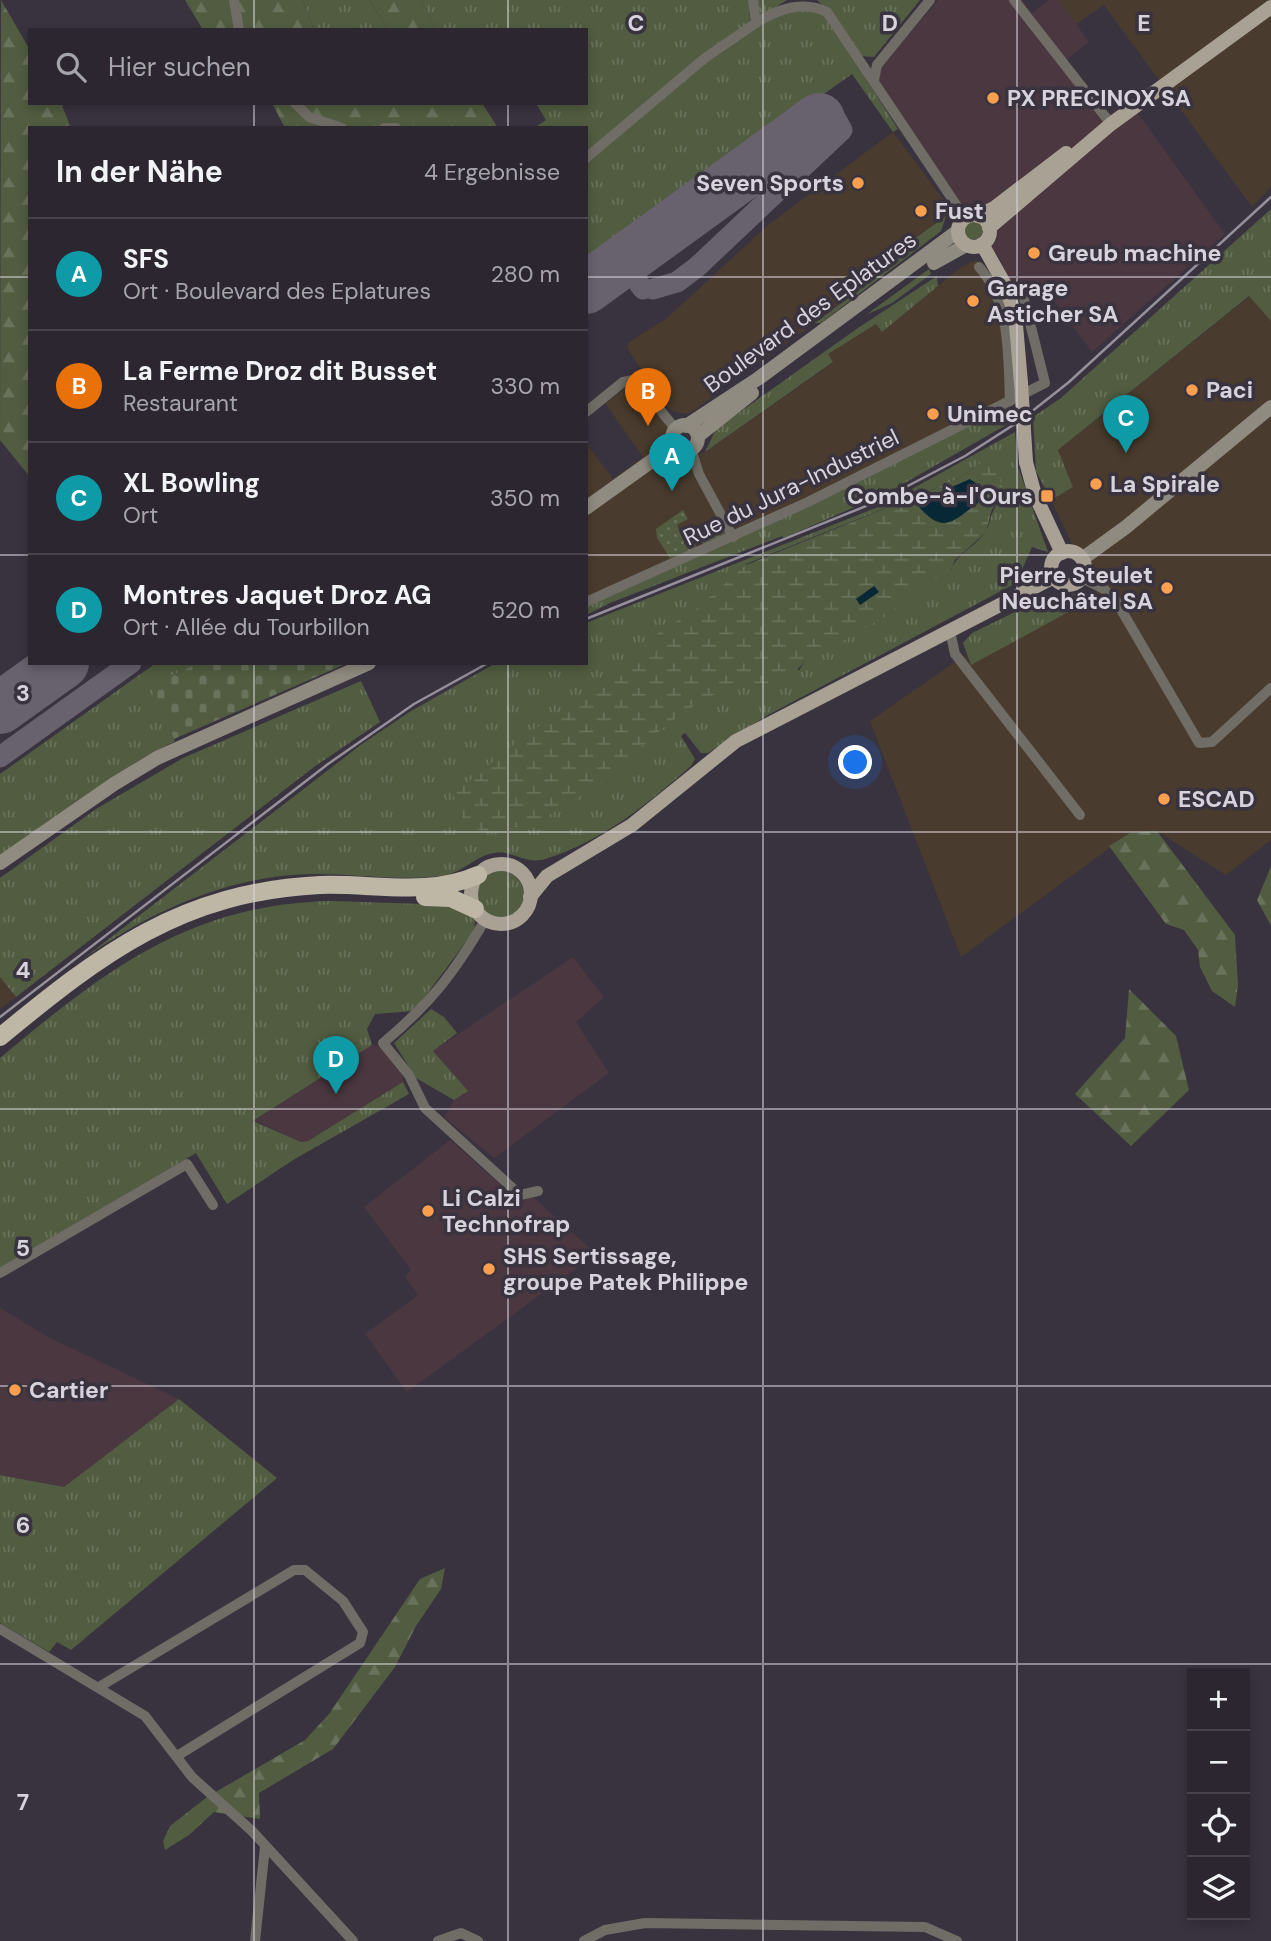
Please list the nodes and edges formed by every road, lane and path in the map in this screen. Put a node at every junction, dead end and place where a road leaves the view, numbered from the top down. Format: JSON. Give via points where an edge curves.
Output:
{"nodes":[{"id":1,"x":233,"y":0,"type":"edge"},
{"id":2,"x":753,"y":0,"type":"edge"},
{"id":3,"x":930,"y":0,"type":"edge"},
{"id":4,"x":1014,"y":0,"type":"edge"},
{"id":5,"x":1271,"y":7,"type":"edge"},
{"id":6,"x":756,"y":23,"type":"junction"},
{"id":7,"x":239,"y":28,"type":"edge"},
{"id":8,"x":874,"y":80,"type":"junction"},
{"id":9,"x":297,"y":105,"type":"edge"},
{"id":10,"x":1111,"y":124,"type":"junction"},
{"id":11,"x":336,"y":126,"type":"edge"},
{"id":12,"x":588,"y":156,"type":"edge"},
{"id":13,"x":967,"y":222,"type":"junction"},
{"id":14,"x":989,"y":228,"type":"junction"},
{"id":15,"x":982,"y":244,"type":"junction"},
{"id":16,"x":966,"y":245,"type":"junction"},
{"id":17,"x":979,"y":267,"type":"dead end"},
{"id":18,"x":1023,"y":295,"type":"dead end"},
{"id":19,"x":1010,"y":401,"type":"junction"},
{"id":20,"x":1271,"y":407,"type":"edge"},
{"id":21,"x":588,"y":410,"type":"edge"},
{"id":22,"x":684,"y":438,"type":"junction"},
{"id":23,"x":588,"y":507,"type":"edge"},
{"id":24,"x":733,"y":537,"type":"junction"},
{"id":25,"x":1062,"y":553,"type":"junction"},
{"id":26,"x":1082,"y":559,"type":"junction"},
{"id":27,"x":1054,"y":577,"type":"junction"},
{"id":28,"x":1082,"y":578,"type":"junction"},
{"id":29,"x":588,"y":602,"type":"edge"},
{"id":30,"x":950,"y":631,"type":"junction"},
{"id":31,"x":365,"y":665,"type":"edge"},
{"id":32,"x":1271,"y":688,"type":"edge"},
{"id":33,"x":1080,"y":815,"type":"dead end"},
{"id":34,"x":0,"y":863,"type":"edge"},
{"id":35,"x":562,"y":866,"type":"junction"},
{"id":36,"x":520,"y":871,"type":"junction"},
{"id":37,"x":478,"y":875,"type":"junction"},
{"id":38,"x":530,"y":897,"type":"junction"},
{"id":39,"x":480,"y":914,"type":"junction"},
{"id":40,"x":0,"y":1037,"type":"edge"},
{"id":41,"x":0,"y":1051,"type":"edge"},
{"id":42,"x":538,"y":1191,"type":"dead end"},
{"id":43,"x":213,"y":1205,"type":"dead end"},
{"id":44,"x":0,"y":1273,"type":"edge"},
{"id":45,"x":0,"y":1629,"type":"edge"},
{"id":46,"x":99,"y":1687,"type":"junction"},
{"id":47,"x":177,"y":1756,"type":"junction"},
{"id":48,"x":265,"y":1847,"type":"junction"},
{"id":49,"x":255,"y":1941,"type":"edge"},
{"id":50,"x":353,"y":1941,"type":"edge"},
{"id":51,"x":438,"y":1941,"type":"edge"},
{"id":52,"x":478,"y":1941,"type":"edge"},
{"id":53,"x":583,"y":1941,"type":"edge"},
{"id":54,"x":957,"y":1941,"type":"edge"}],
"edges":[{"from":1,"to":7,"type":"street"},
{"from":2,"to":6,"type":"street"},
{"from":3,"to":8,"type":"street","via":[[877,65]]},
{"from":4,"to":10,"type":"street"},
{"from":5,"to":10,"type":"main road","name":"Boulevard des Eplatures"},
{"from":6,"to":8,"type":"street","via":[[789,3],[816,4],[827,12]]},
{"from":6,"to":12,"type":"street","via":[[705,58]]},
{"from":8,"to":13,"type":"street"},
{"from":9,"to":11,"type":"street","via":[[309,117]]},
{"from":10,"to":13,"type":"main road","name":"Boulevard des Eplatures","via":[[1084,138],[994,208]]},
{"from":10,"to":14,"type":"main road","name":"Boulevard des Eplatures"},
{"from":13,"to":14,"type":"main road"},
{"from":13,"to":16,"type":"main road"},
{"from":13,"to":22,"type":"main road","name":"Boulevard des Eplatures"},
{"from":14,"to":15,"type":"main road"},
{"from":15,"to":16,"type":"main road"},
{"from":15,"to":25,"type":"main road","bridge":true,"via":[[1006,287],[1018,335],[1026,462],[1035,495]]},
{"from":16,"to":22,"type":"main road","name":"Boulevard des Eplatures","via":[[895,289]]},
{"from":17,"to":19,"type":"street","via":[[992,286],[1005,325]]},
{"from":18,"to":19,"type":"street","name":"Rue du Jura-Industriel","via":[[1045,383]]},
{"from":19,"to":24,"type":"street","name":"Rue du Jura-Industriel"},
{"from":20,"to":26,"type":"main road"},
{"from":21,"to":22,"type":"street","via":[[623,382],[633,380]]},
{"from":22,"to":23,"type":"main road","name":"Boulevard des Eplatures"},
{"from":22,"to":24,"type":"street"},
{"from":24,"to":29,"type":"street","name":"Rue du Jura-Industriel"},
{"from":25,"to":26,"type":"main road","via":[[1073,552]]},
{"from":25,"to":27,"type":"main road","via":[[1052,563]]},
{"from":26,"to":28,"type":"main road"},
{"from":27,"to":28,"type":"main road","via":[[1066,585]]},
{"from":27,"to":30,"type":"main road"},
{"from":28,"to":32,"type":"street","via":[[1116,601],[1199,743],[1212,742]]},
{"from":30,"to":33,"type":"street","via":[[954,654]]},
{"from":30,"to":35,"type":"main road","via":[[742,737],[632,825]]},
{"from":31,"to":34,"type":"main road","via":[[157,758]]},
{"from":35,"to":36,"type":"main road"},
{"from":35,"to":38,"type":"main road"},
{"from":36,"to":37,"type":"main road","via":[[495,864]]},
{"from":36,"to":38,"type":"main road"},
{"from":37,"to":39,"type":"main road","via":[[471,888]]},
{"from":37,"to":40,"type":"highway","via":[[443,886],[295,887],[208,905],[114,948]]},
{"from":38,"to":39,"type":"main road","via":[[525,911],[514,921],[499,924]]},
{"from":39,"to":41,"type":"highway","via":[[451,898],[320,896],[274,900],[211,915],[119,958]]},
{"from":39,"to":42,"type":"street","via":[[460,961],[433,998],[383,1043],[409,1075],[425,1108],[520,1195]]},
{"from":43,"to":44,"type":"street","via":[[187,1164]]},
{"from":45,"to":46,"type":"street"},
{"from":46,"to":47,"type":"street","via":[[145,1716]]},
{"from":46,"to":47,"type":"street","via":[[294,1570],[305,1570],[338,1595],[363,1632],[360,1643]]},
{"from":47,"to":48,"type":"street","via":[[192,1777]]},
{"from":48,"to":49,"type":"street"},
{"from":48,"to":50,"type":"street"},
{"from":51,"to":52,"type":"street","via":[[461,1933]]},
{"from":53,"to":54,"type":"street","via":[[605,1930],[645,1923],[925,1927]]}]}
